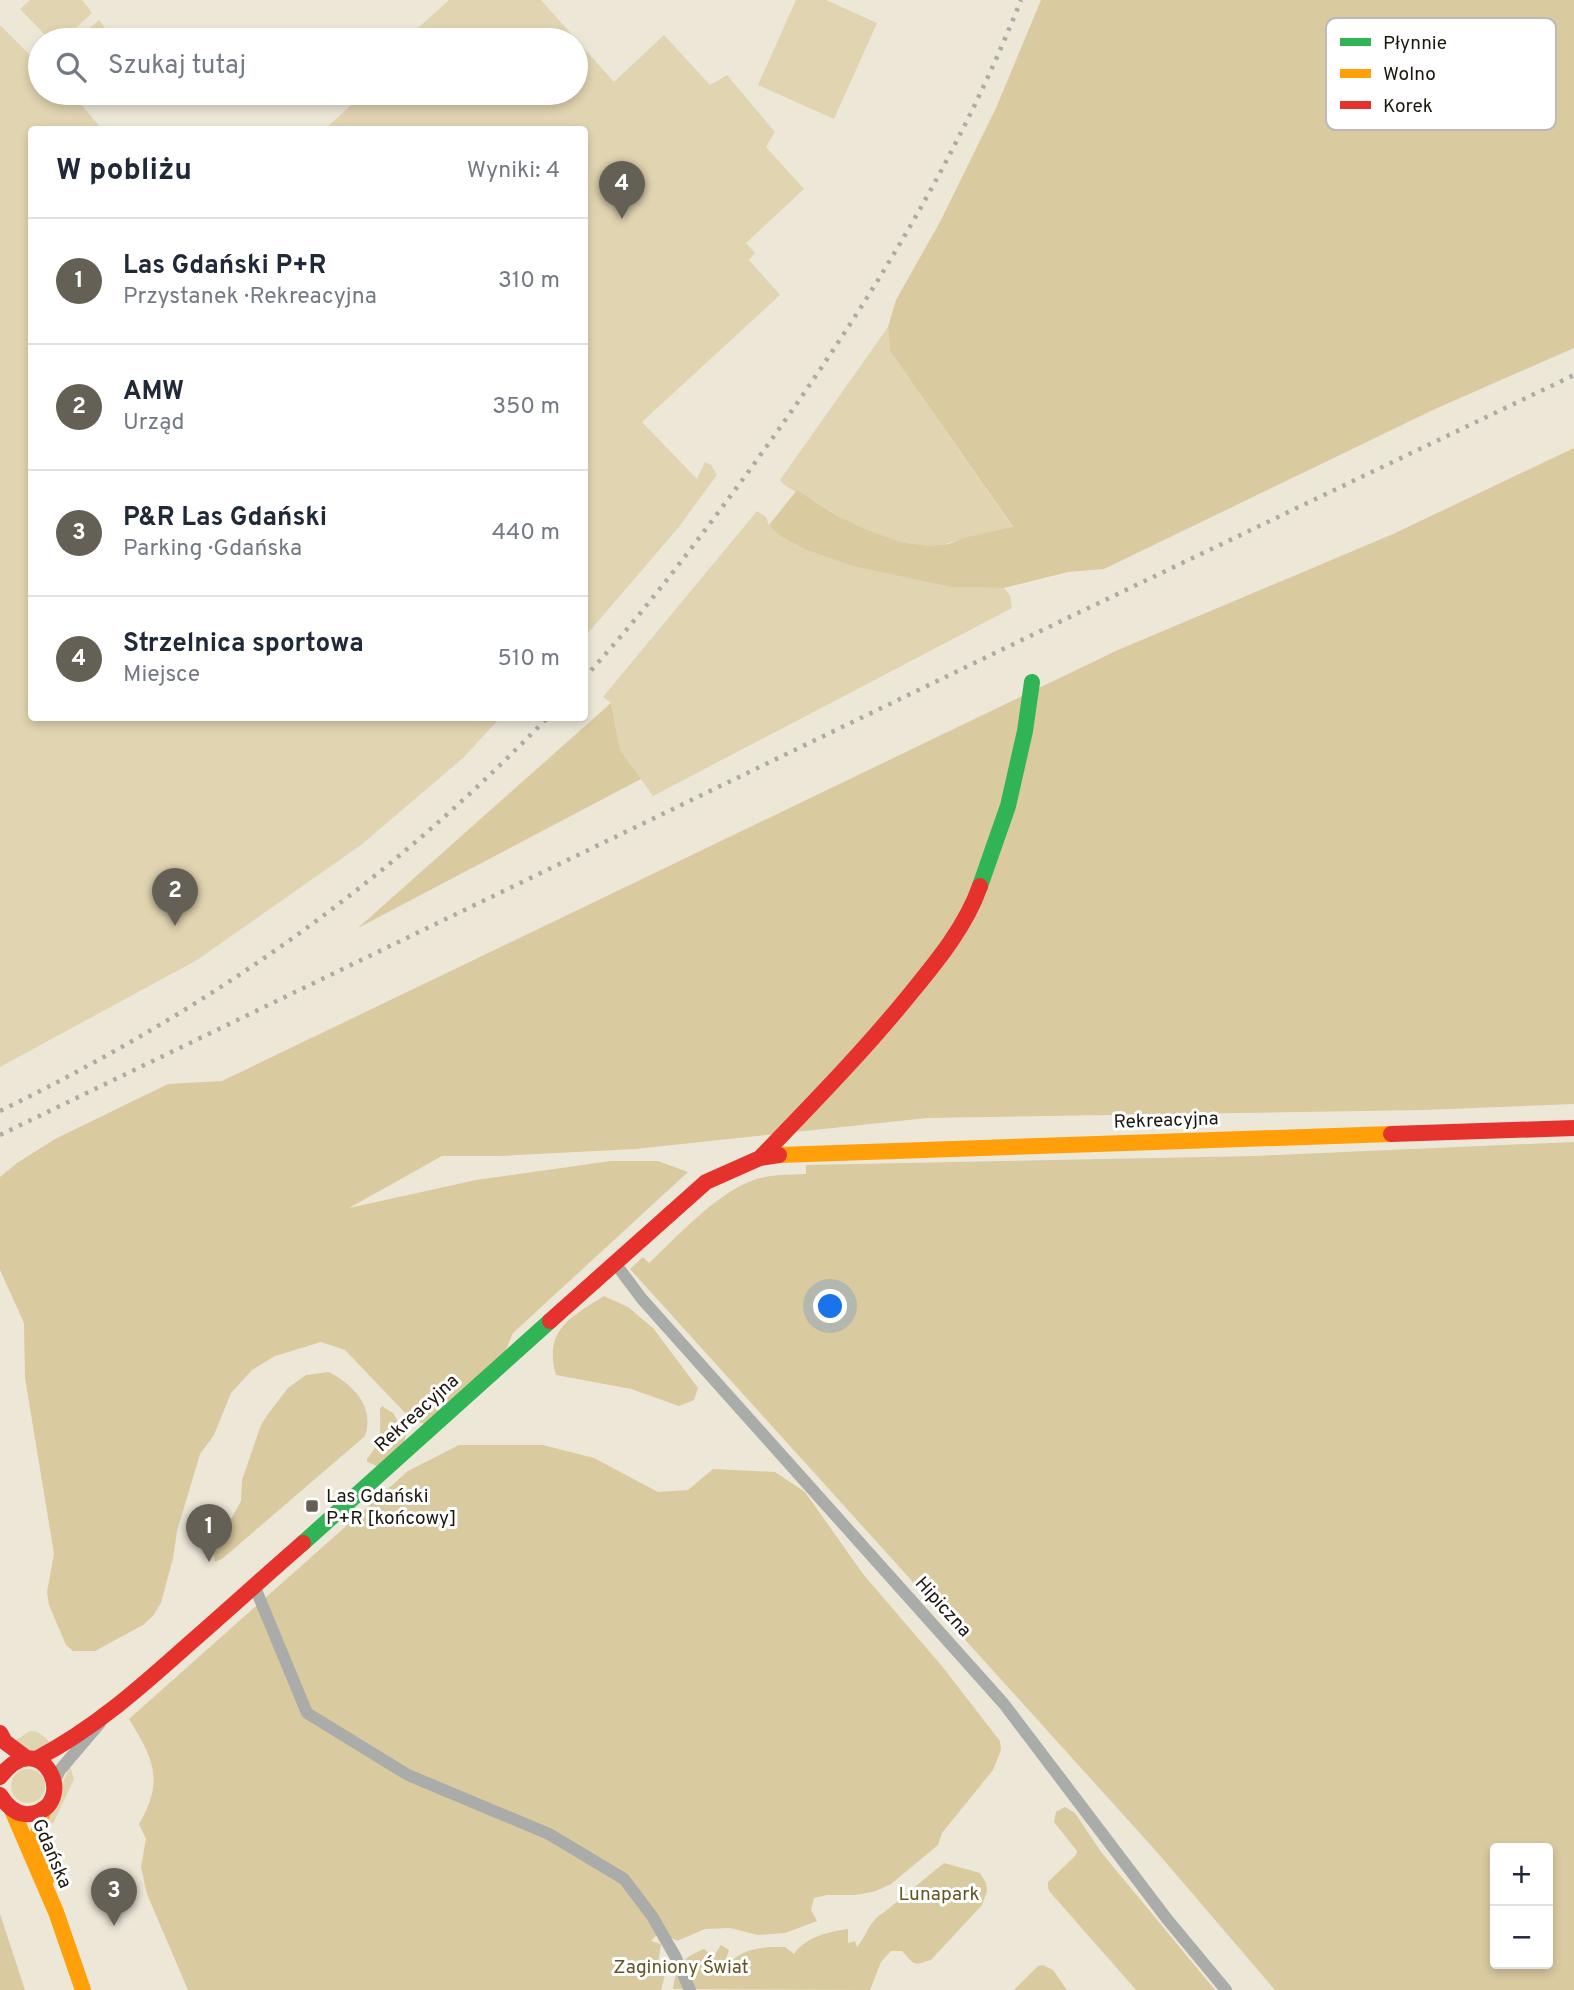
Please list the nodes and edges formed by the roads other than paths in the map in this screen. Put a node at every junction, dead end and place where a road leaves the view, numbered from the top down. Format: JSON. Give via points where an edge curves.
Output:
{"nodes":[{"id":1,"x":1032,"y":682,"type":"dead end"},
{"id":2,"x":1574,"y":1128,"type":"edge"},
{"id":3,"x":760,"y":1158,"type":"junction"},
{"id":4,"x":615,"y":1263,"type":"junction"},
{"id":5,"x":254,"y":1585,"type":"junction"},
{"id":6,"x":108,"y":1713,"type":"junction"},
{"id":7,"x":0,"y":1734,"type":"edge"},
{"id":8,"x":30,"y":1758,"type":"junction"},
{"id":9,"x":0,"y":1776,"type":"edge"},
{"id":10,"x":55,"y":1780,"type":"junction"},
{"id":11,"x":0,"y":1795,"type":"edge"},
{"id":12,"x":43,"y":1809,"type":"junction"},
{"id":13,"x":12,"y":1810,"type":"junction"},
{"id":14,"x":55,"y":1912,"type":"junction"},
{"id":15,"x":83,"y":1990,"type":"edge"},
{"id":16,"x":690,"y":1990,"type":"edge"},
{"id":17,"x":1226,"y":1990,"type":"edge"}],
"edges":[{"from":1,"to":3,"type":"street","name":"Rekreacyjna","via":[[1008,806],[973,905],[939,960],[870,1044]]},
{"from":2,"to":3,"type":"street","name":"Rekreacyjna"},
{"from":3,"to":4,"type":"street","name":"Rekreacyjna","via":[[706,1182]]},
{"from":4,"to":5,"type":"street","name":"Rekreacyjna"},
{"from":4,"to":17,"type":"street","name":"Hipiczna","via":[[1004,1704]]},
{"from":5,"to":6,"type":"street","name":"Rekreacyjna"},
{"from":5,"to":16,"type":"street","via":[[307,1713],[408,1775],[549,1834],[624,1880],[652,1916]]},
{"from":6,"to":8,"type":"street","name":"Rekreacyjna","via":[[60,1748]]},
{"from":6,"to":10,"type":"street","name":"Rekreacyjna"},
{"from":7,"to":8,"type":"street"},
{"from":8,"to":9,"type":"street","name":"Rekreacyjna","via":[[10,1763]]},
{"from":8,"to":10,"type":"street","via":[[48,1767]]},
{"from":10,"to":12,"type":"street","name":"Gdańska","via":[[53,1796]]},
{"from":11,"to":13,"type":"street","name":"Gdańska"},
{"from":12,"to":13,"type":"street","via":[[28,1814]]},
{"from":12,"to":14,"type":"street","name":"Gdańska","via":[[38,1834]]},
{"from":13,"to":14,"type":"street","name":"Gdańska"},
{"from":14,"to":15,"type":"street","name":"Gdańska"}]}
